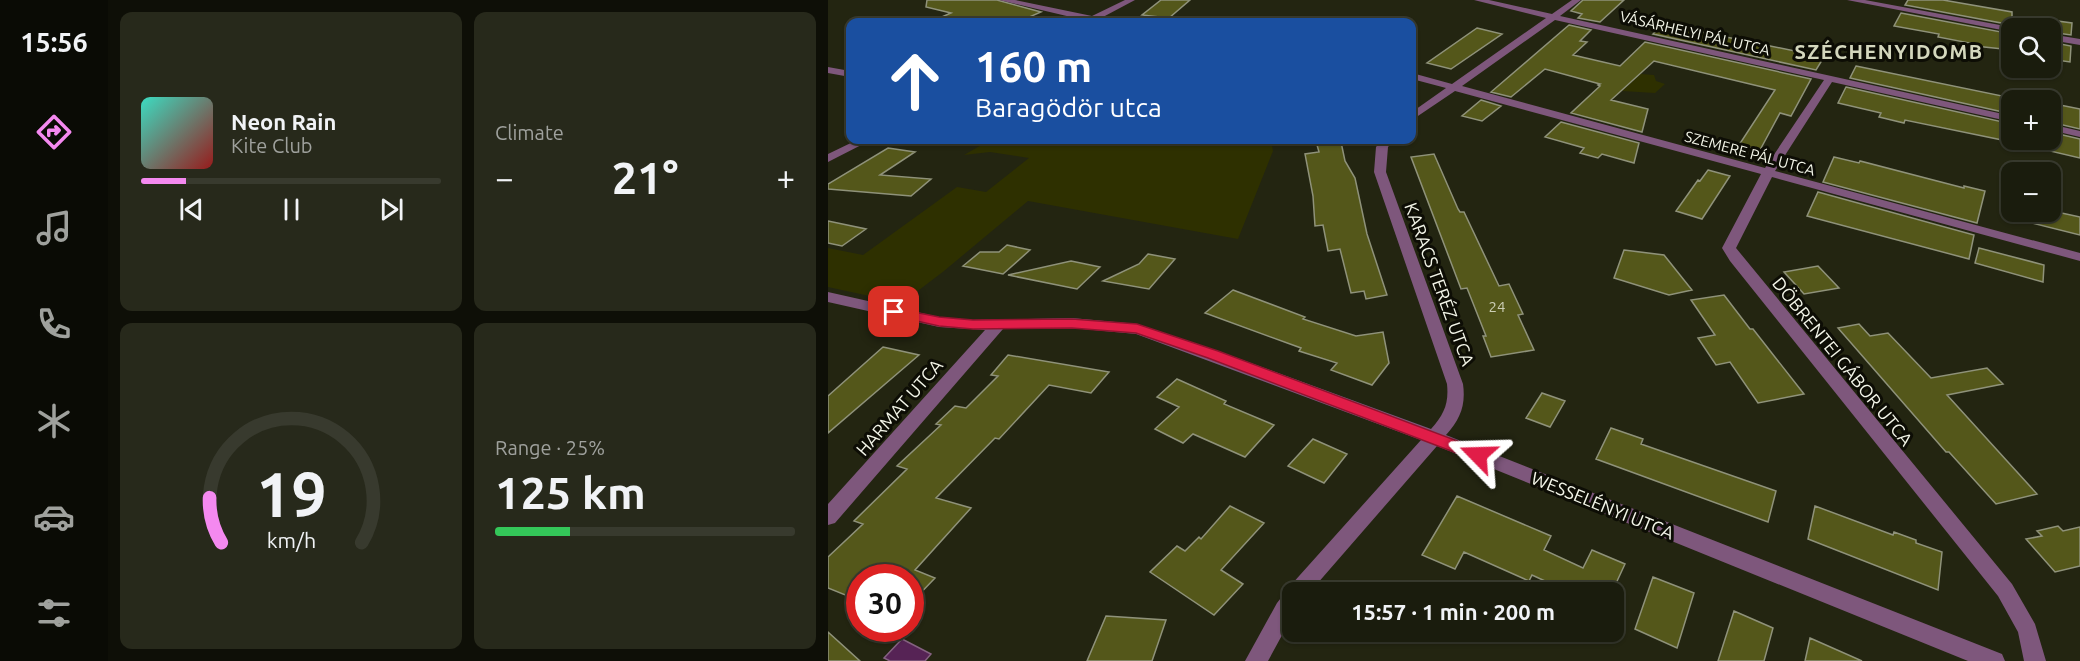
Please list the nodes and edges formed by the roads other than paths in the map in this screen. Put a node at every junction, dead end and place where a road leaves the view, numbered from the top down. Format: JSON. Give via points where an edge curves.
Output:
{"nodes":[{"id":1,"x":1003,"y":0,"type":"edge"},
{"id":2,"x":1131,"y":0,"type":"edge"},
{"id":3,"x":1478,"y":0,"type":"edge"},
{"id":4,"x":1577,"y":0,"type":"edge"},
{"id":5,"x":1851,"y":0,"type":"edge"},
{"id":6,"x":1554,"y":17,"type":"junction"},
{"id":7,"x":1077,"y":18,"type":"edge"},
{"id":8,"x":1095,"y":18,"type":"edge"},
{"id":9,"x":2001,"y":27,"type":"edge"},
{"id":10,"x":2061,"y":39,"type":"edge"},
{"id":11,"x":2080,"y":42,"type":"edge"},
{"id":12,"x":828,"y":70,"type":"edge"},
{"id":13,"x":846,"y":73,"type":"edge"},
{"id":14,"x":1416,"y":77,"type":"edge"},
{"id":15,"x":1830,"y":78,"type":"junction"},
{"id":16,"x":1452,"y":88,"type":"junction"},
{"id":17,"x":1416,"y":114,"type":"edge"},
{"id":18,"x":2001,"y":117,"type":"edge"},
{"id":19,"x":2061,"y":130,"type":"edge"},
{"id":20,"x":2080,"y":134,"type":"edge"},
{"id":21,"x":857,"y":144,"type":"edge"},
{"id":22,"x":1385,"y":144,"type":"edge"},
{"id":23,"x":828,"y":159,"type":"edge"},
{"id":24,"x":1768,"y":173,"type":"junction"},
{"id":25,"x":2080,"y":257,"type":"edge"},
{"id":26,"x":828,"y":297,"type":"edge"},
{"id":27,"x":999,"y":324,"type":"junction"},
{"id":28,"x":1435,"y":438,"type":"junction"},
{"id":29,"x":828,"y":517,"type":"edge"},
{"id":30,"x":1307,"y":582,"type":"edge"},
{"id":31,"x":1282,"y":614,"type":"edge"},
{"id":32,"x":1256,"y":661,"type":"edge"},
{"id":33,"x":1995,"y":661,"type":"edge"},
{"id":34,"x":2035,"y":661,"type":"edge"}],
"edges":[{"from":1,"to":7,"type":"street"},
{"from":2,"to":8,"type":"street"},
{"from":3,"to":6,"type":"street","name":"VÁSÁRHELYI PÁL UTCA"},
{"from":4,"to":6,"type":"street"},
{"from":5,"to":9,"type":"street"},
{"from":6,"to":15,"type":"street","name":"VÁSÁRHELYI PÁL UTCA"},
{"from":6,"to":16,"type":"street"},
{"from":10,"to":11,"type":"street"},
{"from":12,"to":13,"type":"street"},
{"from":14,"to":16,"type":"street","name":"SZEMERE PÁL UTCA"},
{"from":15,"to":18,"type":"street","name":"VÁSÁRHELYI PÁL UTCA"},
{"from":15,"to":24,"type":"street","name":"DÖBRENTEI GÁBOR UTCA"},
{"from":16,"to":17,"type":"street"},
{"from":16,"to":24,"type":"street","name":"SZEMERE PÁL UTCA"},
{"from":19,"to":20,"type":"street"},
{"from":21,"to":23,"type":"street"},
{"from":22,"to":28,"type":"street","name":"KARACS TERÉZ UTCA","via":[[1380,172],[1455,384],[1457,401],[1450,419]]},
{"from":24,"to":25,"type":"street","name":"SZEMERE PÁL UTCA"},
{"from":24,"to":34,"type":"street","name":"DÖBRENTEI GÁBOR UTCA","via":[[1730,248],[1735,258],[2005,590],[2023,617]]},
{"from":26,"to":27,"type":"street","name":"WESSELÉNYI UTCA","via":[[939,322]]},
{"from":27,"to":28,"type":"street","name":"WESSELÉNYI UTCA","via":[[1072,323],[1137,329]]},
{"from":27,"to":29,"type":"street","name":"HARMAT UTCA"},
{"from":28,"to":30,"type":"street","name":"KARACS TERÉZ UTCA"},
{"from":28,"to":33,"type":"street","name":"WESSELÉNYI UTCA"},
{"from":31,"to":32,"type":"street"}]}
